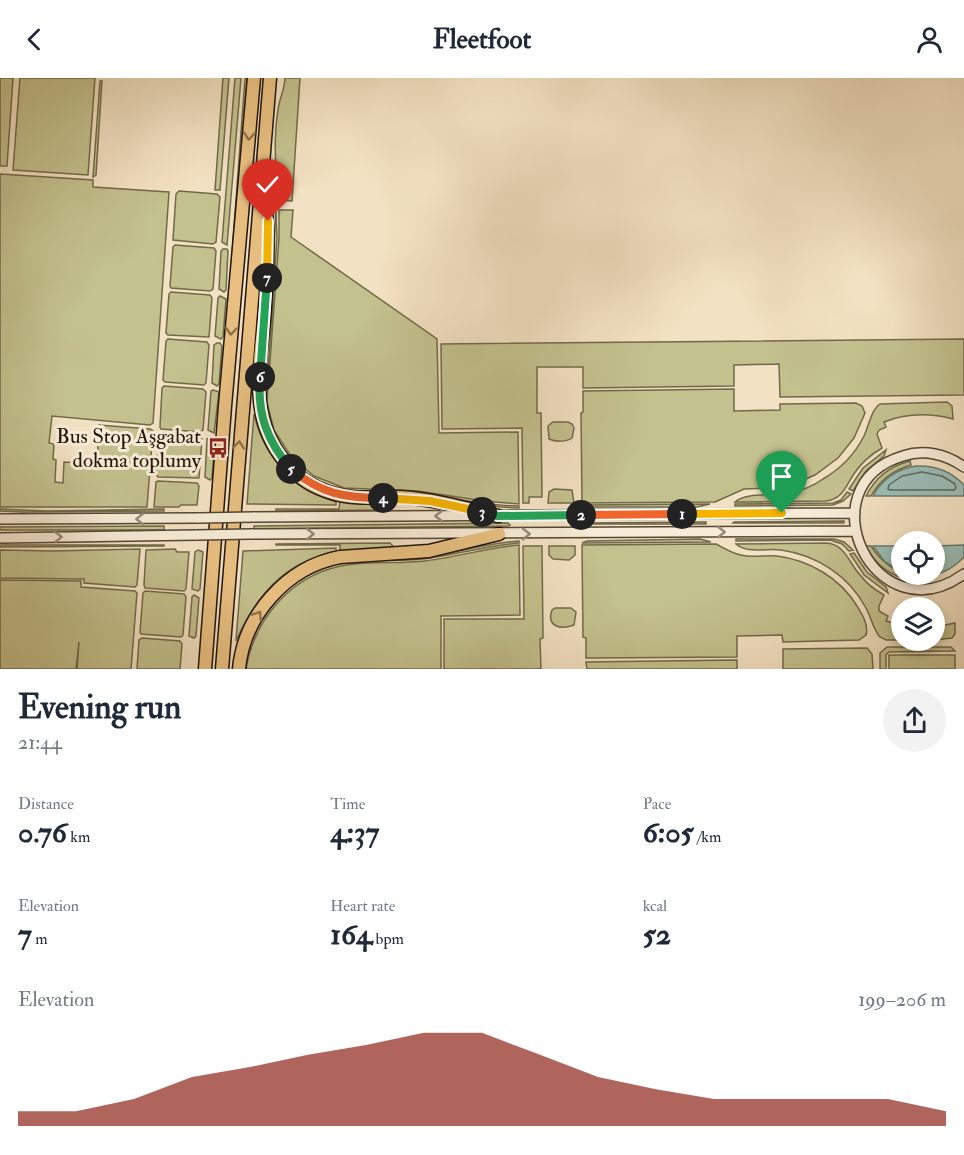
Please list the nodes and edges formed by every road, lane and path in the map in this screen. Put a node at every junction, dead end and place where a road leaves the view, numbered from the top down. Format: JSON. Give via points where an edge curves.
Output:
{"nodes":[{"id":1,"x":254,"y":78,"type":"edge"},
{"id":2,"x":270,"y":78,"type":"edge"},
{"id":3,"x":262,"y":169,"type":"junction"},
{"id":4,"x":964,"y":467,"type":"edge"},
{"id":5,"x":855,"y":513,"type":"junction"},
{"id":6,"x":498,"y":516,"type":"junction"},
{"id":7,"x":0,"y":519,"type":"edge"},
{"id":8,"x":855,"y":531,"type":"junction"},
{"id":9,"x":500,"y":534,"type":"junction"},
{"id":10,"x":0,"y":538,"type":"edge"},
{"id":11,"x":964,"y":574,"type":"edge"},
{"id":12,"x":205,"y":669,"type":"edge"},
{"id":13,"x":222,"y":669,"type":"edge"},
{"id":14,"x":238,"y":669,"type":"edge"}],
"edges":[{"from":1,"to":12,"type":"main road","one_way":true},
{"from":2,"to":3,"type":"main road"},
{"from":3,"to":6,"type":"main road","via":[[269,237],[259,404],[267,436],[277,453],[300,477],[333,494],[401,497]]},
{"from":13,"to":3,"type":"main road","one_way":true},
{"from":4,"to":5,"type":"street","via":[[950,458],[929,453],[894,459],[867,481]]},
{"from":5,"to":6,"type":"street"},
{"from":5,"to":8,"type":"street"},
{"from":6,"to":7,"type":"street","one_way":true,"bridge":true},
{"from":9,"to":8,"type":"street","one_way":true},
{"from":8,"to":11,"type":"street","via":[[867,561],[895,583],[930,588]]},
{"from":10,"to":9,"type":"street","one_way":true,"bridge":true},
{"from":14,"to":9,"type":"main road","one_way":true,"via":[[244,644],[260,611],[286,582],[304,569],[328,559],[429,551]]}]}
